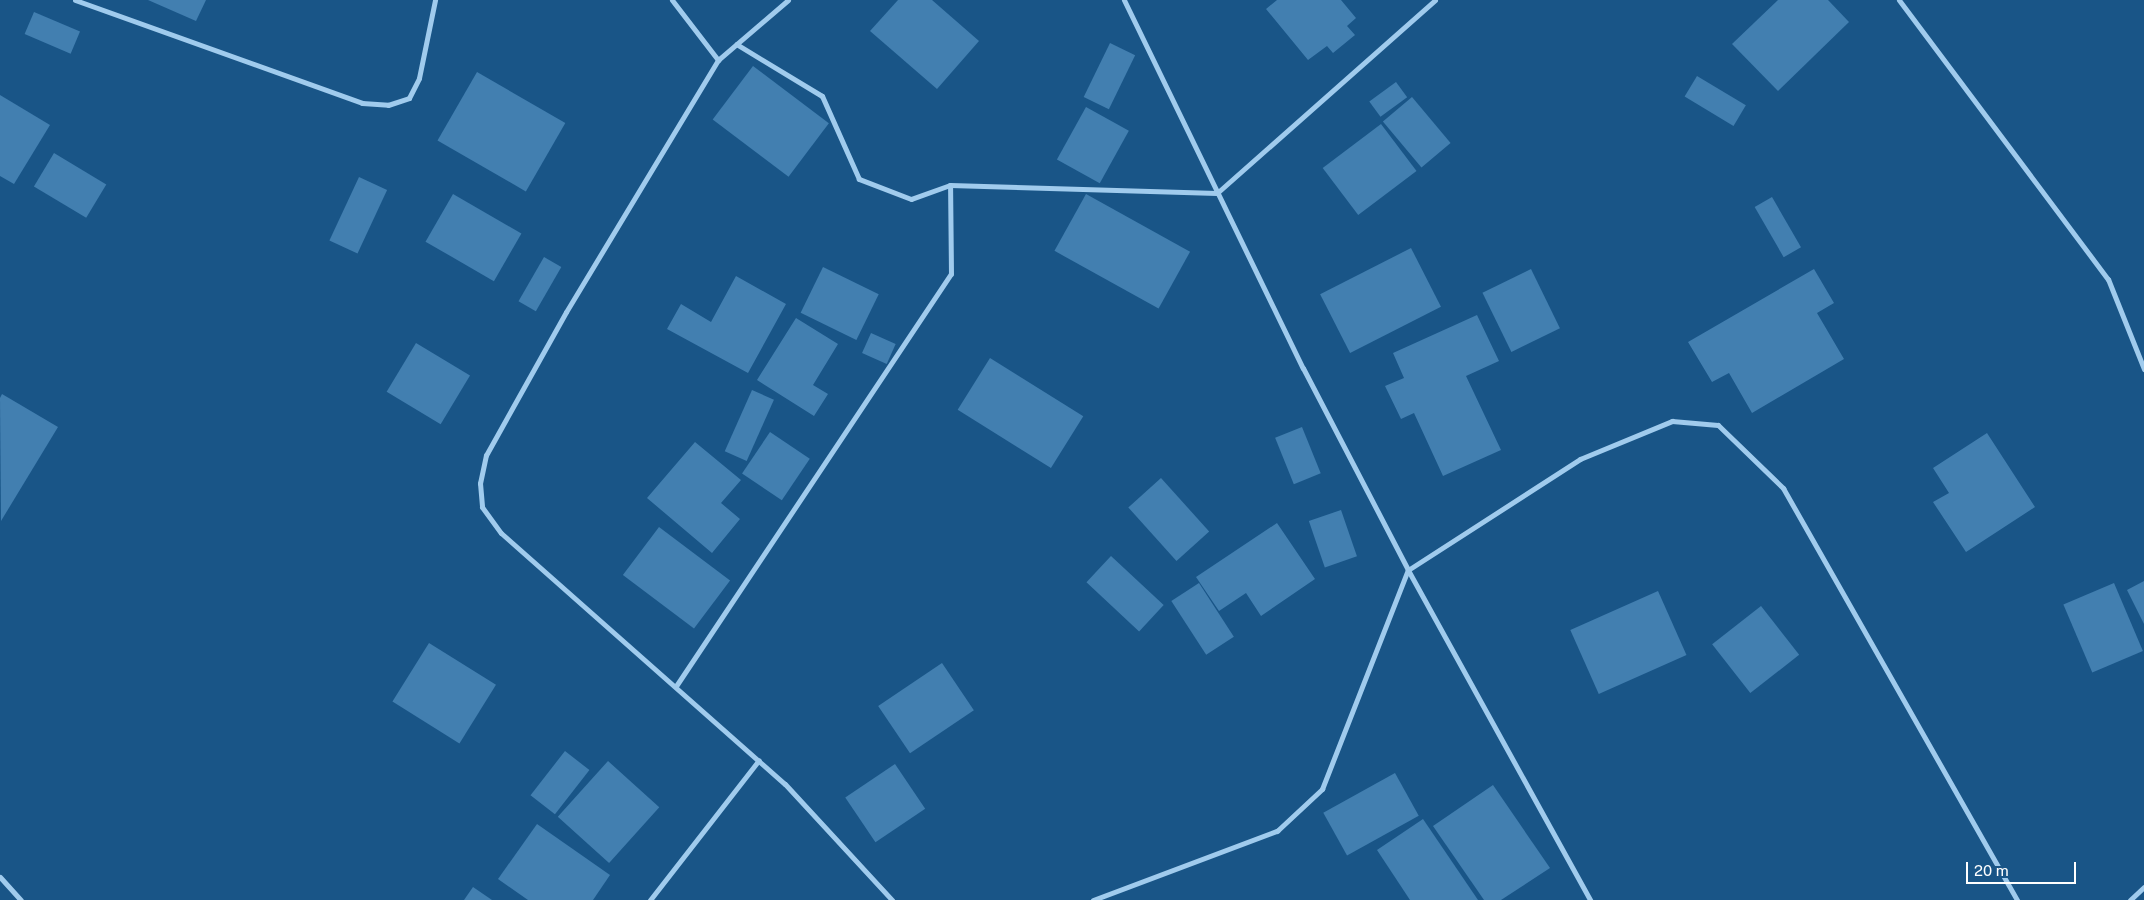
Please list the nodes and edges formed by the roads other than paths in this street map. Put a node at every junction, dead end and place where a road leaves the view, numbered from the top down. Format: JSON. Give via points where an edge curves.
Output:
{"nodes":[{"id":1,"x":75,"y":0,"type":"edge"},
{"id":2,"x":435,"y":0,"type":"edge"},
{"id":3,"x":672,"y":0,"type":"edge"},
{"id":4,"x":788,"y":0,"type":"edge"},
{"id":5,"x":1124,"y":0,"type":"edge"},
{"id":6,"x":1435,"y":0,"type":"edge"},
{"id":7,"x":1899,"y":0,"type":"edge"},
{"id":8,"x":736,"y":44,"type":"junction"},
{"id":9,"x":718,"y":60,"type":"junction"},
{"id":10,"x":950,"y":185,"type":"junction"},
{"id":11,"x":1217,"y":193,"type":"junction"},
{"id":12,"x":2144,"y":369,"type":"edge"},
{"id":13,"x":1408,"y":570,"type":"junction"},
{"id":14,"x":676,"y":686,"type":"junction"},
{"id":15,"x":759,"y":760,"type":"junction"},
{"id":16,"x":0,"y":877,"type":"edge"},
{"id":17,"x":2144,"y":887,"type":"edge"},
{"id":18,"x":21,"y":900,"type":"edge"},
{"id":19,"x":650,"y":900,"type":"edge"},
{"id":20,"x":892,"y":900,"type":"edge"},
{"id":21,"x":1093,"y":900,"type":"edge"},
{"id":22,"x":1590,"y":900,"type":"edge"},
{"id":23,"x":2017,"y":900,"type":"edge"},
{"id":24,"x":2130,"y":900,"type":"edge"}],
"edges":[{"from":1,"to":2,"type":"street","via":[[362,102],[388,105],[409,98],[419,78]]},
{"from":3,"to":9,"type":"street"},
{"from":4,"to":8,"type":"street"},
{"from":5,"to":11,"type":"street"},
{"from":6,"to":11,"type":"street"},
{"from":7,"to":12,"type":"street","via":[[2108,279]]},
{"from":8,"to":9,"type":"street"},
{"from":8,"to":10,"type":"street","via":[[822,96],[859,179],[911,199]]},
{"from":9,"to":14,"type":"street","via":[[561,320],[486,455],[480,483],[482,507],[501,532]]},
{"from":10,"to":11,"type":"street"},
{"from":10,"to":14,"type":"street","via":[[951,274]]},
{"from":11,"to":13,"type":"street"},
{"from":13,"to":21,"type":"street","via":[[1322,789],[1277,831]]},
{"from":13,"to":22,"type":"street"},
{"from":13,"to":23,"type":"street","via":[[1580,459],[1672,421],[1718,426],[1783,488]]},
{"from":14,"to":15,"type":"street"},
{"from":15,"to":19,"type":"street"},
{"from":15,"to":20,"type":"street"},
{"from":16,"to":18,"type":"street"},
{"from":17,"to":24,"type":"street"}]}
